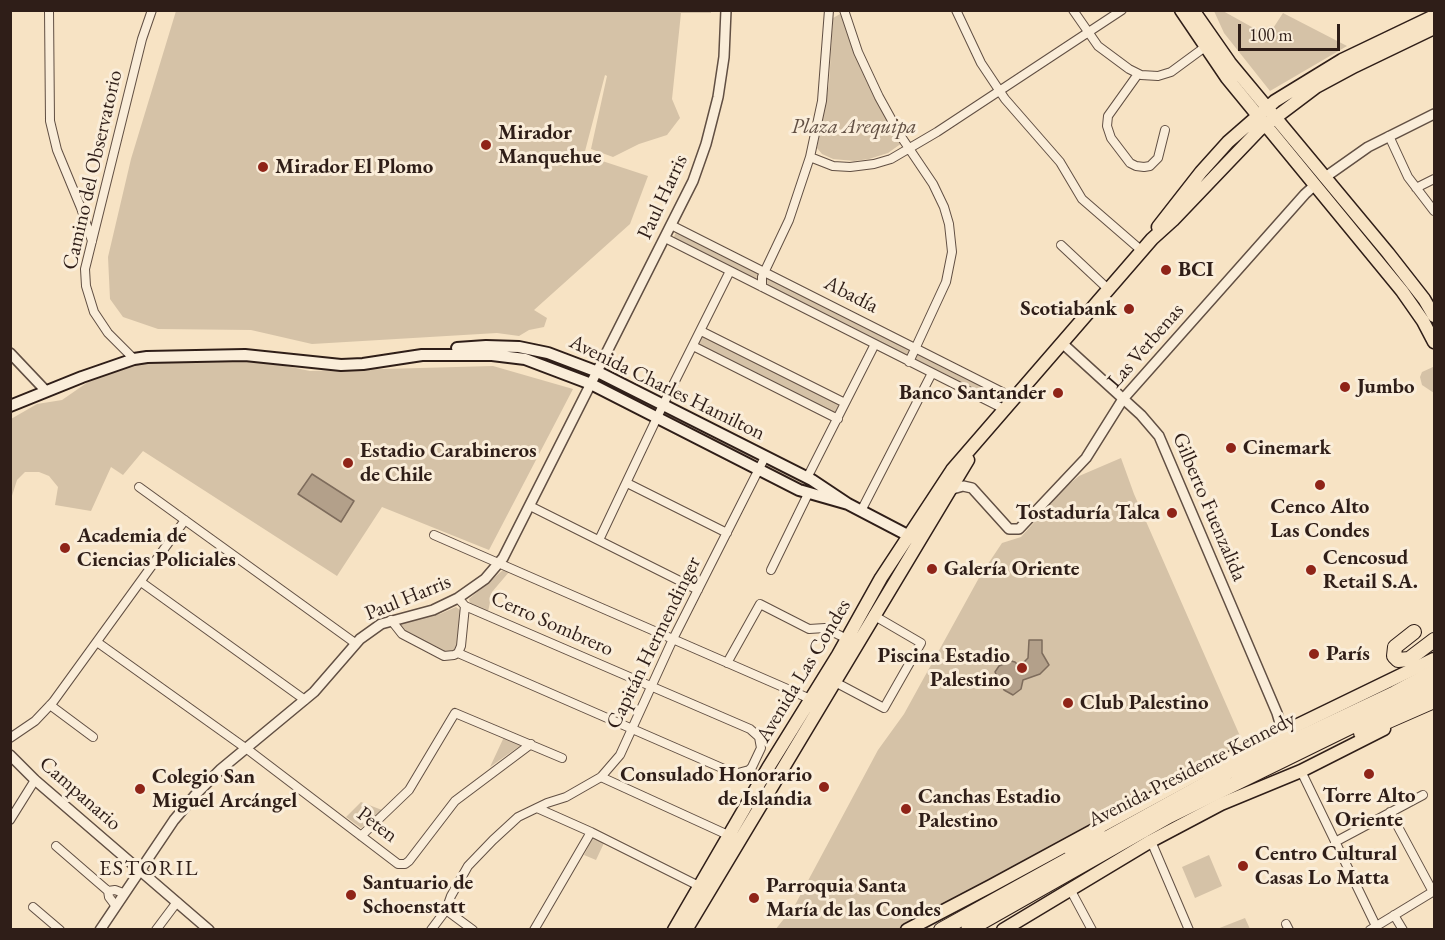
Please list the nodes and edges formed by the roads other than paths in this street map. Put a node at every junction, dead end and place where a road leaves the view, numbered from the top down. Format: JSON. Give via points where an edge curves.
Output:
{"nodes":[{"id":1,"x":49,"y":10,"type":"edge"},
{"id":2,"x":152,"y":10,"type":"edge"},
{"id":3,"x":726,"y":10,"type":"edge"},
{"id":4,"x":830,"y":10,"type":"edge"},
{"id":5,"x":844,"y":10,"type":"edge"},
{"id":6,"x":956,"y":10,"type":"edge"},
{"id":7,"x":1073,"y":10,"type":"edge"},
{"id":8,"x":1122,"y":10,"type":"edge"},
{"id":9,"x":1181,"y":10,"type":"edge"},
{"id":10,"x":1193,"y":10,"type":"edge"},
{"id":11,"x":1434,"y":16,"type":"edge"},
{"id":12,"x":1434,"y":28,"type":"edge"},
{"id":13,"x":1088,"y":33,"type":"junction"},
{"id":14,"x":1205,"y":47,"type":"junction"},
{"id":15,"x":1138,"y":74,"type":"junction"},
{"id":16,"x":999,"y":92,"type":"junction"},
{"id":17,"x":1271,"y":112,"type":"junction"},
{"id":18,"x":1434,"y":114,"type":"edge"},
{"id":19,"x":1260,"y":120,"type":"junction"},
{"id":20,"x":1166,"y":130,"type":"dead end"},
{"id":21,"x":1389,"y":136,"type":"junction"},
{"id":22,"x":909,"y":149,"type":"junction"},
{"id":23,"x":810,"y":157,"type":"junction"},
{"id":24,"x":1434,"y":179,"type":"edge"},
{"id":25,"x":1319,"y":182,"type":"junction"},
{"id":26,"x":1416,"y":188,"type":"junction"},
{"id":27,"x":1434,"y":211,"type":"edge"},
{"id":28,"x":671,"y":225,"type":"junction"},
{"id":29,"x":665,"y":238,"type":"junction"},
{"id":30,"x":92,"y":242,"type":"junction"},
{"id":31,"x":1061,"y":245,"type":"dead end"},
{"id":32,"x":1142,"y":251,"type":"junction"},
{"id":33,"x":1370,"y":252,"type":"junction"},
{"id":34,"x":1388,"y":253,"type":"junction"},
{"id":35,"x":730,"y":271,"type":"junction"},
{"id":36,"x":765,"y":272,"type":"junction"},
{"id":37,"x":762,"y":287,"type":"junction"},
{"id":38,"x":1108,"y":289,"type":"junction"},
{"id":39,"x":1434,"y":316,"type":"edge"},
{"id":40,"x":700,"y":331,"type":"junction"},
{"id":41,"x":1434,"y":342,"type":"edge"},
{"id":42,"x":1062,"y":343,"type":"junction"},
{"id":43,"x":875,"y":344,"type":"junction"},
{"id":44,"x":693,"y":345,"type":"junction"},
{"id":45,"x":916,"y":348,"type":"junction"},
{"id":46,"x":10,"y":353,"type":"edge"},
{"id":47,"x":422,"y":356,"type":"junction"},
{"id":48,"x":134,"y":359,"type":"junction"},
{"id":49,"x":909,"y":362,"type":"junction"},
{"id":50,"x":598,"y":372,"type":"junction"},
{"id":51,"x":932,"y":373,"type":"junction"},
{"id":52,"x":591,"y":384,"type":"junction"},
{"id":53,"x":46,"y":391,"type":"junction"},
{"id":54,"x":1014,"y":398,"type":"junction"},
{"id":55,"x":1123,"y":399,"type":"junction"},
{"id":56,"x":845,"y":403,"type":"junction"},
{"id":57,"x":663,"y":405,"type":"junction"},
{"id":58,"x":10,"y":406,"type":"edge"},
{"id":59,"x":1004,"y":409,"type":"junction"},
{"id":60,"x":658,"y":419,"type":"junction"},
{"id":61,"x":838,"y":419,"type":"junction"},
{"id":62,"x":979,"y":440,"type":"junction"},
{"id":63,"x":765,"y":457,"type":"junction"},
{"id":64,"x":760,"y":470,"type":"junction"},
{"id":65,"x":810,"y":479,"type":"junction"},
{"id":66,"x":627,"y":483,"type":"junction"},
{"id":67,"x":139,"y":488,"type":"dead end"},
{"id":68,"x":949,"y":490,"type":"junction"},
{"id":69,"x":808,"y":494,"type":"junction"},
{"id":70,"x":848,"y":504,"type":"junction"},
{"id":71,"x":530,"y":506,"type":"junction"},
{"id":72,"x":861,"y":511,"type":"junction"},
{"id":73,"x":185,"y":520,"type":"junction"},
{"id":74,"x":727,"y":533,"type":"junction"},
{"id":75,"x":434,"y":535,"type":"dead end"},
{"id":76,"x":913,"y":538,"type":"junction"},
{"id":77,"x":599,"y":540,"type":"junction"},
{"id":78,"x":500,"y":563,"type":"junction"},
{"id":79,"x":771,"y":570,"type":"dead end"},
{"id":80,"x":141,"y":582,"type":"junction"},
{"id":81,"x":698,"y":590,"type":"junction"},
{"id":82,"x":462,"y":602,"type":"junction"},
{"id":83,"x":873,"y":615,"type":"junction"},
{"id":84,"x":391,"y":620,"type":"junction"},
{"id":85,"x":1414,"y":632,"type":"dead end"},
{"id":86,"x":673,"y":639,"type":"junction"},
{"id":87,"x":847,"y":639,"type":"junction"},
{"id":88,"x":1434,"y":640,"type":"edge"},
{"id":89,"x":97,"y":642,"type":"junction"},
{"id":90,"x":356,"y":643,"type":"junction"},
{"id":91,"x":458,"y":653,"type":"junction"},
{"id":92,"x":1434,"y":659,"type":"edge"},
{"id":93,"x":727,"y":663,"type":"junction"},
{"id":94,"x":1434,"y":672,"type":"edge"},
{"id":95,"x":833,"y":681,"type":"junction"},
{"id":96,"x":1434,"y":686,"type":"edge"},
{"id":97,"x":651,"y":687,"type":"junction"},
{"id":98,"x":305,"y":700,"type":"junction"},
{"id":99,"x":816,"y":701,"type":"junction"},
{"id":100,"x":1434,"y":702,"type":"edge"},
{"id":101,"x":50,"y":705,"type":"junction"},
{"id":102,"x":1278,"y":716,"type":"junction"},
{"id":103,"x":1301,"y":723,"type":"junction"},
{"id":104,"x":633,"y":728,"type":"junction"},
{"id":105,"x":1276,"y":735,"type":"junction"},
{"id":106,"x":93,"y":737,"type":"dead end"},
{"id":107,"x":10,"y":738,"type":"edge"},
{"id":108,"x":531,"y":744,"type":"junction"},
{"id":109,"x":246,"y":748,"type":"junction"},
{"id":110,"x":1299,"y":754,"type":"junction"},
{"id":111,"x":10,"y":755,"type":"edge"},
{"id":112,"x":562,"y":758,"type":"dead end"},
{"id":113,"x":755,"y":761,"type":"junction"},
{"id":114,"x":768,"y":768,"type":"junction"},
{"id":115,"x":1301,"y":771,"type":"junction"},
{"id":116,"x":601,"y":777,"type":"junction"},
{"id":117,"x":35,"y":780,"type":"junction"},
{"id":118,"x":1423,"y":795,"type":"dead end"},
{"id":119,"x":537,"y":808,"type":"junction"},
{"id":120,"x":1390,"y":812,"type":"junction"},
{"id":121,"x":10,"y":820,"type":"edge"},
{"id":122,"x":1098,"y":829,"type":"junction"},
{"id":123,"x":591,"y":832,"type":"junction"},
{"id":124,"x":361,"y":836,"type":"junction"},
{"id":125,"x":728,"y":836,"type":"junction"},
{"id":126,"x":1150,"y":841,"type":"junction"},
{"id":127,"x":1335,"y":842,"type":"junction"},
{"id":128,"x":56,"y":846,"type":"dead end"},
{"id":129,"x":140,"y":869,"type":"junction"},
{"id":130,"x":1030,"y":881,"type":"junction"},
{"id":131,"x":704,"y":889,"type":"junction"},
{"id":132,"x":1070,"y":889,"type":"junction"},
{"id":133,"x":108,"y":891,"type":"junction"},
{"id":134,"x":1434,"y":892,"type":"edge"},
{"id":135,"x":123,"y":893,"type":"junction"},
{"id":136,"x":177,"y":902,"type":"junction"},
{"id":137,"x":115,"y":905,"type":"junction"},
{"id":138,"x":33,"y":907,"type":"dead end"},
{"id":139,"x":446,"y":910,"type":"junction"},
{"id":140,"x":1394,"y":915,"type":"junction"},
{"id":141,"x":1373,"y":928,"type":"edge"},
{"id":142,"x":60,"y":930,"type":"edge"},
{"id":143,"x":100,"y":930,"type":"edge"},
{"id":144,"x":156,"y":930,"type":"edge"},
{"id":145,"x":209,"y":930,"type":"edge"},
{"id":146,"x":431,"y":930,"type":"edge"},
{"id":147,"x":473,"y":930,"type":"edge"},
{"id":148,"x":534,"y":930,"type":"edge"},
{"id":149,"x":674,"y":930,"type":"edge"},
{"id":150,"x":686,"y":930,"type":"edge"},
{"id":151,"x":907,"y":930,"type":"edge"},
{"id":152,"x":941,"y":930,"type":"edge"},
{"id":153,"x":968,"y":930,"type":"edge"},
{"id":154,"x":1004,"y":930,"type":"edge"},
{"id":155,"x":1092,"y":930,"type":"edge"},
{"id":156,"x":1189,"y":930,"type":"edge"},
{"id":157,"x":1403,"y":930,"type":"edge"}],
"edges":[{"from":1,"to":30,"type":"street","via":[[50,121]]},
{"from":2,"to":30,"type":"street","name":"Camino del Observatorio"},
{"from":3,"to":28,"type":"street","name":"Paul Harris","via":[[724,57],[712,123],[693,181]]},
{"from":4,"to":23,"type":"street","via":[[822,101]]},
{"from":5,"to":22,"type":"street","via":[[872,83]]},
{"from":6,"to":16,"type":"street"},
{"from":7,"to":13,"type":"street"},
{"from":8,"to":13,"type":"street"},
{"from":9,"to":14,"type":"main road"},
{"from":10,"to":17,"type":"main road","via":[[1215,44]]},
{"from":11,"to":17,"type":"main road","name":"Avenida Las Condes","via":[[1299,85]]},
{"from":12,"to":17,"type":"main road","name":"Avenida Las Condes"},
{"from":13,"to":15,"type":"street","via":[[1098,46]]},
{"from":13,"to":16,"type":"street"},
{"from":14,"to":15,"type":"street","via":[[1171,72]]},
{"from":14,"to":19,"type":"main road"},
{"from":15,"to":20,"type":"street","via":[[1108,116],[1112,138],[1132,165],[1148,167],[1158,158]]},
{"from":16,"to":22,"type":"street"},
{"from":16,"to":32,"type":"street","via":[[1060,162],[1082,198]]},
{"from":17,"to":19,"type":"main road","name":"Avenida Las Condes"},
{"from":17,"to":25,"type":"main road"},
{"from":18,"to":21,"type":"street","name":"Las Verbenas"},
{"from":19,"to":25,"type":"main road"},
{"from":19,"to":32,"type":"main road","name":"Avenida Las Condes","via":[[1228,142],[1166,215]]},
{"from":21,"to":25,"type":"street","name":"Las Verbenas"},
{"from":21,"to":26,"type":"street"},
{"from":22,"to":23,"type":"street","via":[[882,162],[858,167],[833,166]]},
{"from":22,"to":45,"type":"street","via":[[939,196],[952,243],[945,282]]},
{"from":23,"to":36,"type":"street","via":[[789,220]]},
{"from":24,"to":26,"type":"street"},
{"from":25,"to":33,"type":"main road"},
{"from":25,"to":34,"type":"main road"},
{"from":25,"to":55,"type":"street","name":"Las Verbenas"},
{"from":26,"to":27,"type":"street"},
{"from":28,"to":29,"type":"street","name":"Paul Harris"},
{"from":28,"to":36,"type":"street","name":"Abadía"},
{"from":29,"to":35,"type":"street","name":"Abadía"},
{"from":29,"to":50,"type":"street","name":"Paul Harris"},
{"from":30,"to":48,"type":"street","name":"Camino del Observatorio","via":[[85,269],[90,303],[104,327]]},
{"from":31,"to":38,"type":"street"},
{"from":32,"to":38,"type":"main road","name":"Avenida Las Condes"},
{"from":33,"to":34,"type":"main road"},
{"from":33,"to":41,"type":"main road","via":[[1409,300]]},
{"from":34,"to":39,"type":"main road"},
{"from":35,"to":37,"type":"street","name":"Abadía"},
{"from":35,"to":40,"type":"street"},
{"from":36,"to":37,"type":"street"},
{"from":36,"to":45,"type":"street","name":"Abadía"},
{"from":37,"to":43,"type":"street","name":"Abadía"},
{"from":38,"to":42,"type":"main road","name":"Avenida Las Condes"},
{"from":40,"to":44,"type":"street"},
{"from":40,"to":56,"type":"street"},
{"from":42,"to":54,"type":"main road","name":"Avenida Las Condes"},
{"from":42,"to":55,"type":"street","name":"Gilberto Fuenzalida"},
{"from":43,"to":49,"type":"street","name":"Abadía"},
{"from":43,"to":56,"type":"street"},
{"from":44,"to":57,"type":"street"},
{"from":44,"to":61,"type":"street"},
{"from":45,"to":49,"type":"street"},
{"from":45,"to":54,"type":"street","name":"Abadía"},
{"from":46,"to":53,"type":"street"},
{"from":47,"to":48,"type":"main road","name":"Avenida Charles Hamilton","via":[[341,365],[245,355]]},
{"from":47,"to":50,"type":"main road","name":"Avenida Charles Hamilton","via":[[459,348],[506,346],[548,354]]},
{"from":47,"to":52,"type":"main road","name":"Avenida Charles Hamilton","via":[[492,355],[525,359]]},
{"from":48,"to":53,"type":"main road","name":"Avenida Charles Hamilton"},
{"from":49,"to":51,"type":"street","name":"Abadía"},
{"from":50,"to":52,"type":"street","name":"Paul Harris"},
{"from":50,"to":57,"type":"main road","name":"Avenida Charles Hamilton"},
{"from":51,"to":59,"type":"street","name":"Abadía"},
{"from":51,"to":72,"type":"street"},
{"from":52,"to":60,"type":"main road","name":"Avenida Charles Hamilton"},
{"from":52,"to":71,"type":"street","name":"Paul Harris"},
{"from":53,"to":58,"type":"main road","name":"Avenida Charles Hamilton"},
{"from":54,"to":59,"type":"main road","name":"Avenida Las Condes"},
{"from":55,"to":68,"type":"street","name":"Las Verbenas","via":[[1080,464],[1020,528],[1010,529],[972,488]]},
{"from":55,"to":102,"type":"street","name":"Gilberto Fuenzalida","via":[[1164,444]]},
{"from":56,"to":61,"type":"street"},
{"from":57,"to":60,"type":"street"},
{"from":57,"to":63,"type":"main road","name":"Avenida Charles Hamilton"},
{"from":59,"to":62,"type":"main road","name":"Avenida Las Condes"},
{"from":60,"to":64,"type":"main road","name":"Avenida Charles Hamilton"},
{"from":60,"to":66,"type":"street"},
{"from":61,"to":65,"type":"street"},
{"from":62,"to":68,"type":"main road","name":"Avenida Las Condes"},
{"from":62,"to":76,"type":"main road","name":"Avenida Las Condes","via":[[947,475]]},
{"from":63,"to":64,"type":"street","name":"Capitán Hermendinger"},
{"from":63,"to":65,"type":"main road","name":"Avenida Charles Hamilton"},
{"from":64,"to":69,"type":"main road","name":"Avenida Charles Hamilton"},
{"from":64,"to":74,"type":"street","name":"Capitán Hermendinger"},
{"from":65,"to":69,"type":"main road","via":[[812,487]]},
{"from":65,"to":70,"type":"main road","name":"Avenida Charles Hamilton"},
{"from":66,"to":74,"type":"street"},
{"from":66,"to":77,"type":"street"},
{"from":67,"to":73,"type":"street"},
{"from":68,"to":76,"type":"main road","name":"Avenida Las Condes"},
{"from":69,"to":70,"type":"main road","name":"Avenida Charles Hamilton"},
{"from":69,"to":79,"type":"street"},
{"from":70,"to":72,"type":"main road","name":"Avenida Charles Hamilton"},
{"from":71,"to":77,"type":"street"},
{"from":71,"to":78,"type":"street","name":"Paul Harris"},
{"from":72,"to":76,"type":"main road","name":"Avenida Charles Hamilton"},
{"from":73,"to":80,"type":"street"},
{"from":73,"to":90,"type":"street"},
{"from":74,"to":81,"type":"street","name":"Capitán Hermendinger"},
{"from":75,"to":78,"type":"street"},
{"from":76,"to":83,"type":"main road","name":"Avenida Las Condes"},
{"from":76,"to":87,"type":"main road","name":"Avenida Las Condes"},
{"from":77,"to":81,"type":"street"},
{"from":78,"to":82,"type":"street","name":"Paul Harris"},
{"from":78,"to":86,"type":"street"},
{"from":80,"to":89,"type":"street"},
{"from":80,"to":98,"type":"street"},
{"from":81,"to":86,"type":"street","name":"Capitán Hermendinger"},
{"from":82,"to":84,"type":"street","name":"Paul Harris"},
{"from":82,"to":91,"type":"street"},
{"from":82,"to":97,"type":"street","name":"Cerro Sombrero"},
{"from":83,"to":95,"type":"main road","name":"Avenida Las Condes"},
{"from":83,"to":95,"type":"street","via":[[921,643],[884,708]]},
{"from":84,"to":90,"type":"street","name":"Paul Harris"},
{"from":84,"to":91,"type":"street","via":[[402,634],[444,656]]},
{"from":85,"to":88,"type":"highway","via":[[1395,647],[1398,660],[1409,658]]},
{"from":86,"to":93,"type":"street"},
{"from":86,"to":97,"type":"street","name":"Capitán Hermendinger"},
{"from":87,"to":93,"type":"street","via":[[825,628],[809,629],[760,604]]},
{"from":87,"to":99,"type":"main road","name":"Avenida Las Condes"},
{"from":89,"to":101,"type":"street"},
{"from":89,"to":109,"type":"street","name":"Peten"},
{"from":90,"to":98,"type":"street","name":"Paul Harris"},
{"from":91,"to":104,"type":"street"},
{"from":92,"to":103,"type":"main road"},
{"from":93,"to":99,"type":"street"},
{"from":94,"to":130,"type":"highway","name":"Avenida Presidente Kennedy","via":[[1217,777]]},
{"from":95,"to":99,"type":"main road","name":"Avenida Las Condes"},
{"from":96,"to":110,"type":"highway","name":"Avenida Presidente Kennedy"},
{"from":97,"to":104,"type":"street","name":"Capitán Hermendinger"},
{"from":97,"to":113,"type":"street","name":"Cerro Sombrero","via":[[754,731],[761,745]]},
{"from":98,"to":109,"type":"street","name":"Paul Harris"},
{"from":99,"to":114,"type":"main road","name":"Avenida Las Condes"},
{"from":99,"to":131,"type":"main road","name":"Avenida Las Condes"},
{"from":100,"to":110,"type":"highway"},
{"from":100,"to":115,"type":"main road"},
{"from":101,"to":106,"type":"street"},
{"from":101,"to":107,"type":"street"},
{"from":102,"to":103,"type":"street"},
{"from":102,"to":105,"type":"street","name":"Gilberto Fuenzalida"},
{"from":103,"to":105,"type":"main road"},
{"from":104,"to":113,"type":"street","via":[[734,772],[749,770]]},
{"from":104,"to":116,"type":"street","name":"Capitán Hermendinger","via":[[620,755]]},
{"from":105,"to":122,"type":"main road"},
{"from":108,"to":112,"type":"street"},
{"from":108,"to":124,"type":"street","name":"Peten","via":[[455,801],[405,864],[396,863]]},
{"from":108,"to":124,"type":"street","via":[[455,713],[408,790]]},
{"from":109,"to":124,"type":"street","name":"Peten"},
{"from":109,"to":129,"type":"street","name":"Paul Harris","via":[[187,803]]},
{"from":110,"to":153,"type":"highway","name":"Avenida Presidente Kennedy","via":[[1169,816]]},
{"from":111,"to":117,"type":"street","name":"Campanario"},
{"from":113,"to":114,"type":"street"},
{"from":114,"to":125,"type":"main road","name":"Avenida Las Condes"},
{"from":115,"to":126,"type":"main road","via":[[1221,804]]},
{"from":115,"to":127,"type":"street"},
{"from":116,"to":119,"type":"street","name":"Capitán Hermendinger"},
{"from":116,"to":125,"type":"street"},
{"from":117,"to":121,"type":"street"},
{"from":117,"to":129,"type":"street","name":"Campanario"},
{"from":118,"to":120,"type":"street"},
{"from":119,"to":123,"type":"street"},
{"from":119,"to":139,"type":"street","name":"Capitán Hermendinger","via":[[518,817],[468,866]]},
{"from":120,"to":127,"type":"street"},
{"from":120,"to":134,"type":"street"},
{"from":122,"to":130,"type":"highway"},
{"from":122,"to":151,"type":"main road"},
{"from":123,"to":131,"type":"street"},
{"from":123,"to":148,"type":"street"},
{"from":125,"to":131,"type":"main road","name":"Avenida Las Condes"},
{"from":126,"to":132,"type":"main road"},
{"from":126,"to":156,"type":"street"},
{"from":127,"to":141,"type":"street"},
{"from":128,"to":133,"type":"street"},
{"from":129,"to":135,"type":"street","name":"Paul Harris"},
{"from":129,"to":136,"type":"street","name":"Campanario"},
{"from":130,"to":152,"type":"highway","name":"Avenida Presidente Kennedy"},
{"from":131,"to":149,"type":"main road","name":"Avenida Las Condes"},
{"from":131,"to":150,"type":"main road","name":"Avenida Las Condes"},
{"from":132,"to":154,"type":"main road"},
{"from":132,"to":155,"type":"street"},
{"from":133,"to":135,"type":"street"},
{"from":133,"to":137,"type":"street"},
{"from":134,"to":140,"type":"street"},
{"from":135,"to":137,"type":"street","name":"Paul Harris"},
{"from":136,"to":144,"type":"street"},
{"from":136,"to":145,"type":"street","name":"Campanario"},
{"from":137,"to":143,"type":"street","name":"Paul Harris"},
{"from":138,"to":142,"type":"street"},
{"from":139,"to":146,"type":"street","name":"Capitán Hermendinger"},
{"from":139,"to":147,"type":"street"},
{"from":140,"to":141,"type":"street"},
{"from":140,"to":157,"type":"street"}]}
